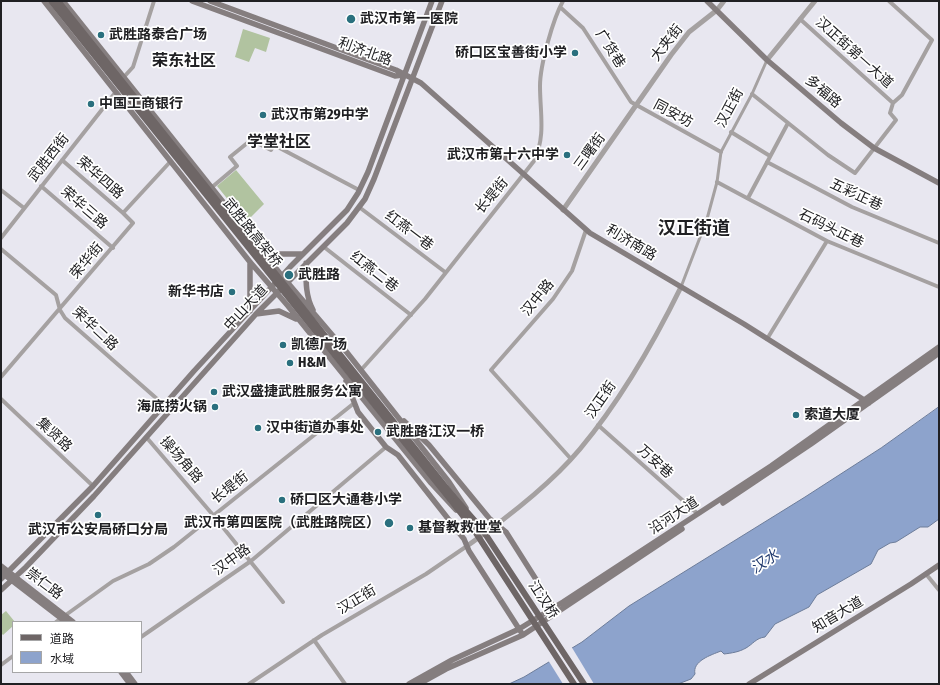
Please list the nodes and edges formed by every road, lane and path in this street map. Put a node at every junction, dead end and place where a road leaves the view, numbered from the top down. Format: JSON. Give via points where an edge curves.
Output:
{"nodes":[{"id":1,"x":44,"y":1,"type":"edge"},
{"id":2,"x":50,"y":1,"type":"edge"},
{"id":3,"x":58,"y":1,"type":"edge"},
{"id":4,"x":63,"y":1,"type":"edge"},
{"id":5,"x":154,"y":1,"type":"edge"},
{"id":6,"x":192,"y":1,"type":"edge"},
{"id":7,"x":210,"y":1,"type":"edge"},
{"id":8,"x":432,"y":1,"type":"edge"},
{"id":9,"x":442,"y":1,"type":"edge"},
{"id":10,"x":563,"y":1,"type":"edge"},
{"id":11,"x":707,"y":1,"type":"edge"},
{"id":12,"x":724,"y":1,"type":"edge"},
{"id":13,"x":815,"y":1,"type":"edge"},
{"id":14,"x":889,"y":1,"type":"edge"},
{"id":15,"x":202,"y":3,"type":"edge"},
{"id":16,"x":560,"y":7,"type":"junction"},
{"id":17,"x":716,"y":10,"type":"junction"},
{"id":18,"x":800,"y":19,"type":"junction"},
{"id":19,"x":768,"y":60,"type":"junction"},
{"id":20,"x":403,"y":75,"type":"junction"},
{"id":21,"x":124,"y":78,"type":"junction"},
{"id":22,"x":411,"y":78,"type":"junction"},
{"id":23,"x":115,"y":93,"type":"junction"},
{"id":24,"x":752,"y":94,"type":"junction"},
{"id":25,"x":893,"y":103,"type":"junction"},
{"id":26,"x":636,"y":106,"type":"junction"},
{"id":27,"x":788,"y":123,"type":"junction"},
{"id":28,"x":731,"y":132,"type":"junction"},
{"id":29,"x":874,"y":148,"type":"junction"},
{"id":30,"x":721,"y":152,"type":"junction"},
{"id":31,"x":770,"y":156,"type":"junction"},
{"id":32,"x":62,"y":160,"type":"junction"},
{"id":33,"x":170,"y":162,"type":"junction"},
{"id":34,"x":767,"y":162,"type":"junction"},
{"id":35,"x":524,"y":175,"type":"junction"},
{"id":36,"x":717,"y":182,"type":"junction"},
{"id":37,"x":939,"y":183,"type":"edge"},
{"id":38,"x":41,"y":186,"type":"junction"},
{"id":39,"x":211,"y":188,"type":"junction"},
{"id":40,"x":1,"y":190,"type":"edge"},
{"id":41,"x":359,"y":190,"type":"junction"},
{"id":42,"x":748,"y":198,"type":"junction"},
{"id":43,"x":359,"y":207,"type":"junction"},
{"id":44,"x":24,"y":208,"type":"junction"},
{"id":45,"x":563,"y":210,"type":"junction"},
{"id":46,"x":123,"y":213,"type":"junction"},
{"id":47,"x":586,"y":230,"type":"junction"},
{"id":48,"x":2,"y":236,"type":"edge"},
{"id":49,"x":828,"y":241,"type":"junction"},
{"id":50,"x":939,"y":243,"type":"edge"},
{"id":51,"x":324,"y":247,"type":"junction"},
{"id":52,"x":113,"y":248,"type":"junction"},
{"id":53,"x":1,"y":249,"type":"edge"},
{"id":54,"x":264,"y":254,"type":"junction"},
{"id":55,"x":303,"y":254,"type":"junction"},
{"id":56,"x":250,"y":262,"type":"junction"},
{"id":57,"x":306,"y":263,"type":"junction"},
{"id":58,"x":445,"y":272,"type":"junction"},
{"id":59,"x":282,"y":276,"type":"junction"},
{"id":60,"x":287,"y":282,"type":"junction"},
{"id":61,"x":272,"y":287,"type":"junction"},
{"id":62,"x":681,"y":287,"type":"junction"},
{"id":63,"x":939,"y":287,"type":"edge"},
{"id":64,"x":277,"y":293,"type":"junction"},
{"id":65,"x":60,"y":310,"type":"junction"},
{"id":66,"x":250,"y":311,"type":"junction"},
{"id":67,"x":256,"y":314,"type":"junction"},
{"id":68,"x":315,"y":314,"type":"junction"},
{"id":69,"x":411,"y":315,"type":"junction"},
{"id":70,"x":298,"y":320,"type":"junction"},
{"id":71,"x":767,"y":339,"type":"junction"},
{"id":72,"x":939,"y":347,"type":"edge"},
{"id":73,"x":939,"y":353,"type":"edge"},
{"id":74,"x":361,"y":370,"type":"junction"},
{"id":75,"x":342,"y":373,"type":"junction"},
{"id":76,"x":1,"y":377,"type":"edge"},
{"id":77,"x":1,"y":400,"type":"edge"},
{"id":78,"x":867,"y":402,"type":"junction"},
{"id":79,"x":353,"y":404,"type":"junction"},
{"id":80,"x":164,"y":405,"type":"junction"},
{"id":81,"x":398,"y":416,"type":"junction"},
{"id":82,"x":598,"y":425,"type":"junction"},
{"id":83,"x":147,"y":438,"type":"junction"},
{"id":84,"x":386,"y":447,"type":"junction"},
{"id":85,"x":398,"y":455,"type":"junction"},
{"id":86,"x":571,"y":459,"type":"junction"},
{"id":87,"x":415,"y":464,"type":"junction"},
{"id":88,"x":93,"y":486,"type":"junction"},
{"id":89,"x":452,"y":498,"type":"junction"},
{"id":90,"x":469,"y":514,"type":"junction"},
{"id":91,"x":698,"y":514,"type":"junction"},
{"id":92,"x":213,"y":515,"type":"junction"},
{"id":93,"x":464,"y":518,"type":"junction"},
{"id":94,"x":498,"y":524,"type":"junction"},
{"id":95,"x":467,"y":546,"type":"junction"},
{"id":96,"x":251,"y":561,"type":"junction"},
{"id":97,"x":939,"y":565,"type":"edge"},
{"id":98,"x":1,"y":566,"type":"edge"},
{"id":99,"x":926,"y":574,"type":"junction"},
{"id":100,"x":4,"y":575,"type":"edge"},
{"id":101,"x":13,"y":579,"type":"junction"},
{"id":102,"x":1,"y":590,"type":"edge"},
{"id":103,"x":939,"y":590,"type":"edge"},
{"id":104,"x":283,"y":602,"type":"dead end"},
{"id":105,"x":556,"y":610,"type":"junction"},
{"id":106,"x":63,"y":616,"type":"junction"},
{"id":107,"x":57,"y":621,"type":"edge"},
{"id":108,"x":66,"y":621,"type":"edge"},
{"id":109,"x":71,"y":621,"type":"edge"},
{"id":110,"x":521,"y":632,"type":"junction"},
{"id":111,"x":142,"y":636,"type":"edge"},
{"id":112,"x":314,"y":640,"type":"junction"},
{"id":113,"x":12,"y":657,"type":"edge"},
{"id":114,"x":1,"y":665,"type":"edge"},
{"id":115,"x":122,"y":673,"type":"edge"},
{"id":116,"x":127,"y":673,"type":"edge"},
{"id":117,"x":254,"y":683,"type":"edge"},
{"id":118,"x":130,"y":684,"type":"edge"},
{"id":119,"x":135,"y":684,"type":"edge"},
{"id":120,"x":249,"y":684,"type":"edge"},
{"id":121,"x":345,"y":684,"type":"edge"},
{"id":122,"x":409,"y":684,"type":"edge"},
{"id":123,"x":419,"y":684,"type":"edge"},
{"id":124,"x":574,"y":684,"type":"edge"},
{"id":125,"x":584,"y":684,"type":"edge"},
{"id":126,"x":749,"y":684,"type":"edge"}],
"edges":[{"from":1,"to":23,"type":"main road"},
{"from":2,"to":89,"type":"main road","name":"武胜路高架桥","bridge":true},
{"from":3,"to":89,"type":"main road","name":"武胜路高架桥","bridge":true},
{"from":4,"to":21,"type":"main road"},
{"from":5,"to":21,"type":"street","via":[[133,67]]},
{"from":6,"to":15,"type":"main road","name":"利济北路"},
{"from":7,"to":20,"type":"main road","name":"利济北路","via":[[396,70]]},
{"from":8,"to":20,"type":"main road","name":"中山大道"},
{"from":9,"to":22,"type":"main road","name":"中山大道"},
{"from":10,"to":16,"type":"street","name":"长堤街"},
{"from":11,"to":17,"type":"main road","name":"多福路"},
{"from":12,"to":17,"type":"street","name":"大夹街"},
{"from":13,"to":18,"type":"street","name":"汉正街"},
{"from":14,"to":25,"type":"street","via":[[932,40],[902,95]]},
{"from":15,"to":20,"type":"main road","name":"利济北路","via":[[395,76]]},
{"from":16,"to":26,"type":"street","name":"广货巷","via":[[583,28],[625,94]]},
{"from":16,"to":35,"type":"street","name":"长堤街","via":[[542,68],[542,133],[539,151]]},
{"from":17,"to":19,"type":"main road","name":"多福路"},
{"from":17,"to":26,"type":"street","name":"大夹街","via":[[689,32]]},
{"from":18,"to":19,"type":"street","name":"汉正街"},
{"from":18,"to":25,"type":"street","name":"汉正街第一大道"},
{"from":19,"to":24,"type":"street","name":"汉正街"},
{"from":19,"to":29,"type":"main road","name":"多福路","via":[[801,90]]},
{"from":20,"to":22,"type":"main road","name":"利济南路"},
{"from":20,"to":41,"type":"main road","name":"中山大道"},
{"from":21,"to":39,"type":"main road"},
{"from":22,"to":35,"type":"main road","name":"利济南路","via":[[426,87]]},
{"from":22,"to":43,"type":"main road","name":"中山大道","via":[[374,179]]},
{"from":23,"to":32,"type":"street","name":"武胜西街"},
{"from":23,"to":33,"type":"main road"},
{"from":24,"to":27,"type":"street"},
{"from":24,"to":28,"type":"street","name":"汉正街"},
{"from":25,"to":29,"type":"street","via":[[890,113],[896,120]]},
{"from":26,"to":30,"type":"street","name":"同安坊"},
{"from":26,"to":45,"type":"street","name":"三曙街"},
{"from":27,"to":29,"type":"street","via":[[855,173]]},
{"from":27,"to":31,"type":"street"},
{"from":28,"to":30,"type":"street","name":"汉正街"},
{"from":28,"to":31,"type":"street"},
{"from":29,"to":37,"type":"main road","name":"多福路"},
{"from":30,"to":36,"type":"street","name":"汉正街"},
{"from":31,"to":34,"type":"street"},
{"from":32,"to":38,"type":"street","name":"武胜西街"},
{"from":32,"to":46,"type":"street","name":"荣华四路"},
{"from":33,"to":46,"type":"street"},
{"from":33,"to":56,"type":"main road"},
{"from":34,"to":42,"type":"street"},
{"from":34,"to":50,"type":"street","name":"五彩正巷","via":[[852,207]]},
{"from":35,"to":45,"type":"main road","name":"利济南路"},
{"from":35,"to":58,"type":"street","name":"长堤街"},
{"from":36,"to":42,"type":"street","name":"石码头正巷"},
{"from":36,"to":62,"type":"street","name":"汉正街","via":[[707,219]]},
{"from":38,"to":44,"type":"street","name":"武胜西街"},
{"from":38,"to":52,"type":"street","name":"荣华三路"},
{"from":39,"to":41,"type":"street","via":[[237,166],[230,157],[251,140],[271,150],[274,145]]},
{"from":39,"to":54,"type":"main road"},
{"from":40,"to":44,"type":"street"},
{"from":41,"to":55,"type":"main road","name":"中山大道","via":[[347,210]]},
{"from":42,"to":49,"type":"street","name":"石码头正巷"},
{"from":43,"to":51,"type":"main road","name":"中山大道"},
{"from":43,"to":58,"type":"street","name":"红燕一巷"},
{"from":44,"to":48,"type":"street","name":"武胜西街"},
{"from":45,"to":47,"type":"main road","name":"利济南路"},
{"from":46,"to":52,"type":"street","name":"荣华街","via":[[134,223]]},
{"from":47,"to":62,"type":"main road","name":"利济南路"},
{"from":47,"to":86,"type":"street","name":"汉中路","via":[[572,271],[553,299],[490,370]]},
{"from":49,"to":63,"type":"street","name":"石码头正巷"},
{"from":49,"to":71,"type":"street"},
{"from":51,"to":57,"type":"main road","name":"中山大道"},
{"from":51,"to":69,"type":"street","name":"红燕二巷"},
{"from":52,"to":65,"type":"street","name":"荣华街"},
{"from":53,"to":65,"type":"street","name":"荣华二路","via":[[56,296]]},
{"from":54,"to":55,"type":"main road"},
{"from":54,"to":59,"type":"main road"},
{"from":55,"to":59,"type":"main road","name":"中山大道"},
{"from":56,"to":61,"type":"main road"},
{"from":56,"to":66,"type":"main road"},
{"from":57,"to":60,"type":"main road","name":"中山大道"},
{"from":57,"to":68,"type":"main road","via":[[306,289]]},
{"from":58,"to":69,"type":"street","name":"长堤街"},
{"from":59,"to":60,"type":"main road"},
{"from":59,"to":61,"type":"main road","name":"中山大道"},
{"from":60,"to":64,"type":"main road","name":"中山大道"},
{"from":60,"to":68,"type":"main road"},
{"from":61,"to":64,"type":"main road"},
{"from":61,"to":66,"type":"main road","name":"中山大道"},
{"from":62,"to":71,"type":"main road","name":"利济南路"},
{"from":62,"to":82,"type":"street","name":"汉正街","via":[[650,348]]},
{"from":64,"to":67,"type":"main road","name":"中山大道"},
{"from":64,"to":70,"type":"main road"},
{"from":65,"to":76,"type":"street","name":"荣华街"},
{"from":65,"to":80,"type":"street","name":"荣华二路","via":[[65,318]]},
{"from":66,"to":80,"type":"main road","name":"中山大道"},
{"from":67,"to":70,"type":"main road","via":[[279,312]]},
{"from":67,"to":83,"type":"main road","name":"中山大道"},
{"from":68,"to":74,"type":"main road"},
{"from":69,"to":74,"type":"street","name":"长堤街"},
{"from":70,"to":75,"type":"main road"},
{"from":71,"to":78,"type":"main road","name":"利济南路"},
{"from":72,"to":78,"type":"main road","name":"沿河大道"},
{"from":73,"to":78,"type":"main road","name":"沿河大道"},
{"from":74,"to":81,"type":"main road"},
{"from":75,"to":79,"type":"main road"},
{"from":75,"to":87,"type":"main road"},
{"from":77,"to":88,"type":"street","name":"集贤路"},
{"from":78,"to":91,"type":"main road","name":"沿河大道"},
{"from":78,"to":105,"type":"main road","name":"沿河大道","via":[[780,466]]},
{"from":79,"to":84,"type":"main road"},
{"from":79,"to":92,"type":"street","name":"长堤街"},
{"from":80,"to":88,"type":"main road","name":"中山大道"},
{"from":81,"to":90,"type":"main road","via":[[449,482]]},
{"from":81,"to":94,"type":"main road","via":[[412,426],[489,518]]},
{"from":82,"to":86,"type":"street","name":"汉正街"},
{"from":82,"to":91,"type":"street","name":"万安巷"},
{"from":83,"to":92,"type":"street","name":"操场角路"},
{"from":83,"to":101,"type":"main road","name":"中山大道"},
{"from":84,"to":85,"type":"main road"},
{"from":84,"to":96,"type":"street","name":"汉中路"},
{"from":85,"to":87,"type":"main road"},
{"from":85,"to":95,"type":"main road"},
{"from":86,"to":94,"type":"street","name":"汉正街","via":[[510,516]]},
{"from":87,"to":93,"type":"main road"},
{"from":88,"to":100,"type":"main road","name":"中山大道"},
{"from":89,"to":90,"type":"main road"},
{"from":89,"to":93,"type":"main road"},
{"from":90,"to":125,"type":"main road","name":"江汉桥","bridge":true,"via":[[482,529]]},
{"from":91,"to":105,"type":"main road","name":"沿河大道"},
{"from":92,"to":96,"type":"street","name":"操场角路"},
{"from":92,"to":106,"type":"street","name":"长堤街","via":[[149,564],[113,581]]},
{"from":93,"to":124,"type":"main road","name":"江汉桥","bridge":true},
{"from":94,"to":95,"type":"street","name":"汉正街"},
{"from":94,"to":105,"type":"main road","via":[[506,532]]},
{"from":95,"to":110,"type":"main road"},
{"from":95,"to":112,"type":"street","name":"汉正街","via":[[426,574]]},
{"from":96,"to":104,"type":"street","name":"操场角路"},
{"from":96,"to":111,"type":"street","name":"汉中路"},
{"from":97,"to":99,"type":"main road","name":"知音大道"},
{"from":98,"to":100,"type":"main road","name":"崇仁路"},
{"from":99,"to":103,"type":"street"},
{"from":99,"to":126,"type":"main road","name":"知音大道"},
{"from":100,"to":101,"type":"main road","name":"崇仁路"},
{"from":101,"to":102,"type":"main road","name":"中山大道"},
{"from":101,"to":106,"type":"main road","name":"崇仁路"},
{"from":105,"to":110,"type":"main road","name":"沿河大道"},
{"from":106,"to":107,"type":"street","name":"长堤街"},
{"from":106,"to":108,"type":"main road","name":"崇仁路"},
{"from":106,"to":109,"type":"main road","name":"崇仁路"},
{"from":110,"to":122,"type":"main road","name":"沿河大道","via":[[452,660]]},
{"from":110,"to":123,"type":"main road","name":"沿河大道"},
{"from":112,"to":117,"type":"street","name":"汉正街"},
{"from":112,"to":121,"type":"street"},
{"from":113,"to":114,"type":"street"},
{"from":115,"to":118,"type":"main road"},
{"from":116,"to":119,"type":"main road"},
{"from":117,"to":120,"type":"street","name":"汉正街"}]}
